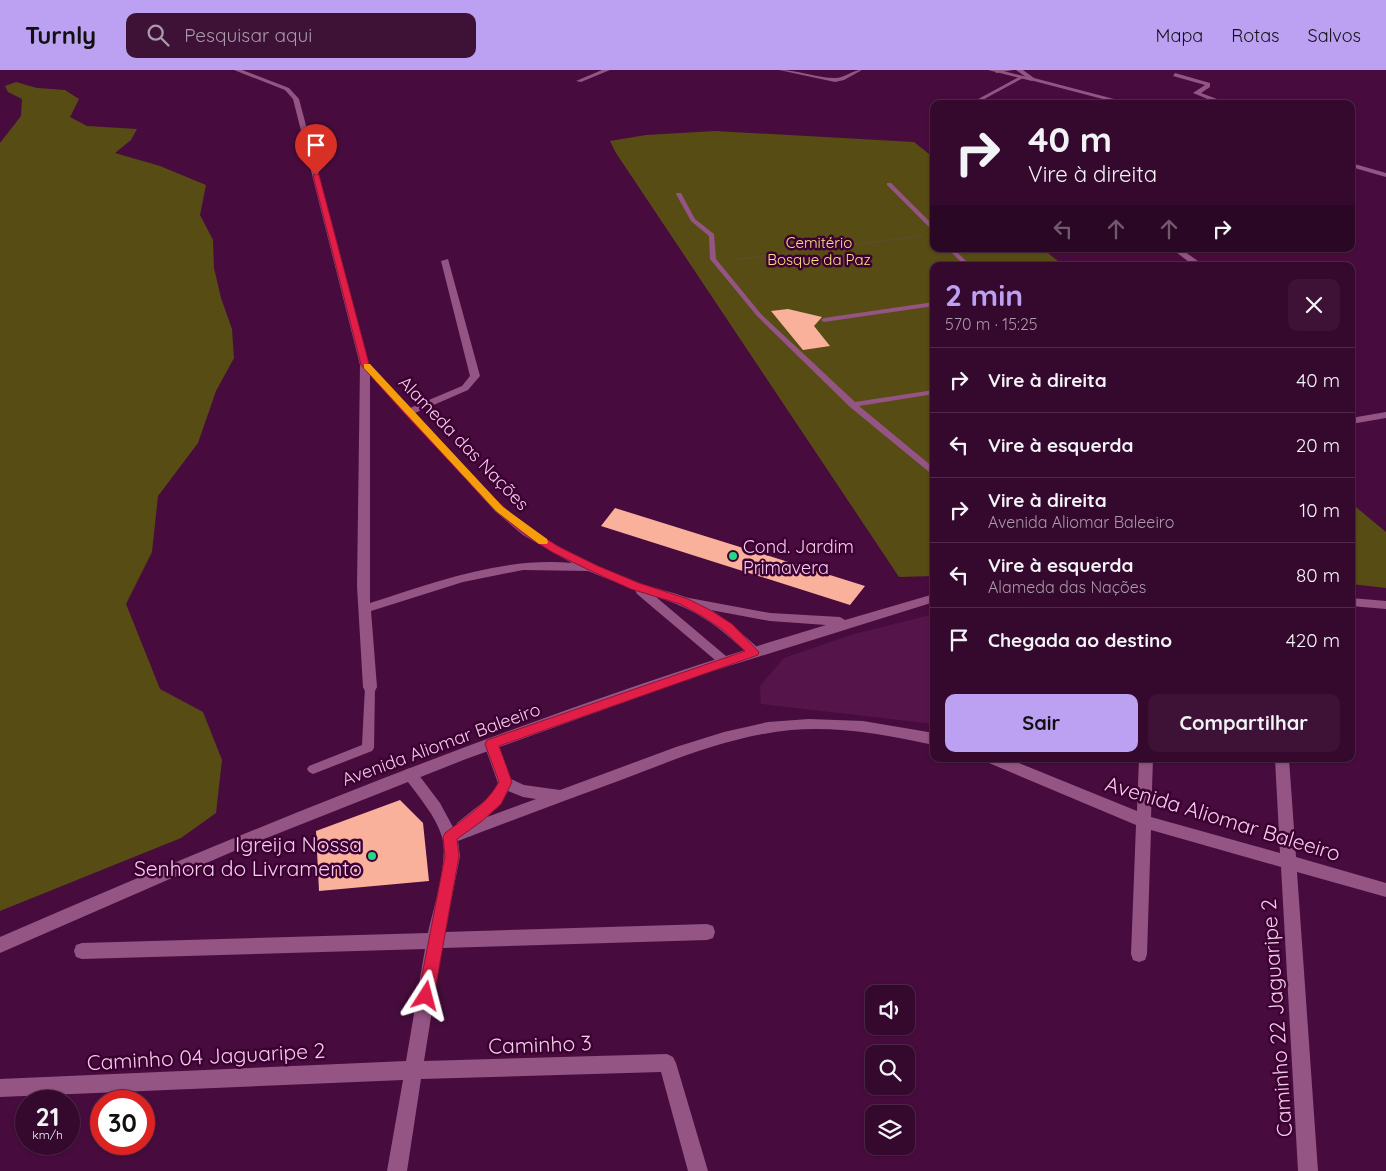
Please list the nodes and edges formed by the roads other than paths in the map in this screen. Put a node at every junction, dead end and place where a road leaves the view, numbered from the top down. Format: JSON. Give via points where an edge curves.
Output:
{"nodes":[{"id":1,"x":237,"y":70,"type":"edge"},
{"id":2,"x":607,"y":70,"type":"edge"},
{"id":3,"x":782,"y":70,"type":"edge"},
{"id":4,"x":859,"y":70,"type":"edge"},
{"id":5,"x":993,"y":70,"type":"edge"},
{"id":6,"x":1010,"y":70,"type":"edge"},
{"id":7,"x":1019,"y":70,"type":"edge"},
{"id":8,"x":1175,"y":75,"type":"dead end"},
{"id":9,"x":1023,"y":77,"type":"junction"},
{"id":10,"x":1032,"y":79,"type":"junction"},
{"id":11,"x":578,"y":80,"type":"dead end"},
{"id":12,"x":979,"y":100,"type":"edge"},
{"id":13,"x":1114,"y":100,"type":"edge"},
{"id":14,"x":1214,"y":100,"type":"edge"},
{"id":15,"x":1355,"y":166,"type":"edge"},
{"id":16,"x":1386,"y":175,"type":"edge"},
{"id":17,"x":889,"y":184,"type":"dead end"},
{"id":18,"x":678,"y":194,"type":"dead end"},
{"id":19,"x":930,"y":226,"type":"edge"},
{"id":20,"x":955,"y":252,"type":"edge"},
{"id":21,"x":1180,"y":252,"type":"edge"},
{"id":22,"x":445,"y":261,"type":"dead end"},
{"id":23,"x":964,"y":262,"type":"edge"},
{"id":24,"x":1195,"y":262,"type":"edge"},
{"id":25,"x":930,"y":305,"type":"edge"},
{"id":26,"x":824,"y":320,"type":"dead end"},
{"id":27,"x":365,"y":365,"type":"junction"},
{"id":28,"x":930,"y":393,"type":"edge"},
{"id":29,"x":853,"y":405,"type":"junction"},
{"id":30,"x":408,"y":412,"type":"junction"},
{"id":31,"x":1386,"y":415,"type":"edge"},
{"id":32,"x":1355,"y":420,"type":"edge"},
{"id":33,"x":930,"y":470,"type":"edge"},
{"id":34,"x":594,"y":569,"type":"junction"},
{"id":35,"x":635,"y":586,"type":"junction"},
{"id":36,"x":930,"y":599,"type":"edge"},
{"id":37,"x":684,"y":601,"type":"junction"},
{"id":38,"x":1355,"y":602,"type":"edge"},
{"id":39,"x":1386,"y":606,"type":"edge"},
{"id":40,"x":364,"y":609,"type":"junction"},
{"id":41,"x":850,"y":622,"type":"junction"},
{"id":42,"x":754,"y":652,"type":"junction"},
{"id":43,"x":726,"y":662,"type":"junction"},
{"id":44,"x":370,"y":687,"type":"joint"},
{"id":45,"x":930,"y":738,"type":"edge"},
{"id":46,"x":491,"y":744,"type":"junction"},
{"id":47,"x":1012,"y":762,"type":"edge"},
{"id":48,"x":1146,"y":762,"type":"edge"},
{"id":49,"x":1282,"y":762,"type":"edge"},
{"id":50,"x":313,"y":769,"type":"dead end"},
{"id":51,"x":410,"y":774,"type":"junction"},
{"id":52,"x":506,"y":782,"type":"junction"},
{"id":53,"x":562,"y":796,"type":"junction"},
{"id":54,"x":1144,"y":821,"type":"junction"},
{"id":55,"x":450,"y":837,"type":"junction"},
{"id":56,"x":1288,"y":862,"type":"junction"},
{"id":57,"x":1386,"y":890,"type":"edge"},
{"id":58,"x":707,"y":932,"type":"dead end"},
{"id":59,"x":435,"y":940,"type":"junction"},
{"id":60,"x":0,"y":945,"type":"edge"},
{"id":61,"x":82,"y":951,"type":"dead end"},
{"id":62,"x":1139,"y":954,"type":"dead end"},
{"id":63,"x":414,"y":1070,"type":"junction"},
{"id":64,"x":0,"y":1088,"type":"edge"},
{"id":65,"x":397,"y":1171,"type":"edge"},
{"id":66,"x":698,"y":1171,"type":"edge"},
{"id":67,"x":1308,"y":1171,"type":"edge"}],
"edges":[{"from":1,"to":27,"type":"street","name":"Alameda das Nações","via":[[287,88],[296,99]]},
{"from":2,"to":11,"type":"street"},
{"from":3,"to":4,"type":"street","via":[[835,80]]},
{"from":5,"to":6,"type":"street"},
{"from":5,"to":9,"type":"street"},
{"from":7,"to":10,"type":"street"},
{"from":8,"to":14,"type":"street","via":[[1208,84],[1196,93]]},
{"from":9,"to":10,"type":"street"},
{"from":9,"to":12,"type":"lane"},
{"from":10,"to":13,"type":"street"},
{"from":15,"to":16,"type":"street"},
{"from":17,"to":19,"type":"lane"},
{"from":18,"to":29,"type":"lane","via":[[693,220],[712,236],[713,259],[760,315]]},
{"from":20,"to":23,"type":"lane"},
{"from":21,"to":24,"type":"street"},
{"from":22,"to":30,"type":"street","via":[[474,376],[465,388]]},
{"from":25,"to":26,"type":"lane"},
{"from":27,"to":30,"type":"street","name":"Alameda das Nações"},
{"from":27,"to":40,"type":"street","name":"Alameda das Nações"},
{"from":28,"to":29,"type":"lane"},
{"from":29,"to":33,"type":"lane"},
{"from":30,"to":34,"type":"street","name":"Alameda das Nações","via":[[499,509],[527,532]]},
{"from":31,"to":32,"type":"street"},
{"from":34,"to":35,"type":"street","name":"Alameda das Nações"},
{"from":34,"to":40,"type":"street","name":"Alameda das Nações","via":[[544,565],[488,572]]},
{"from":35,"to":37,"type":"street","name":"Alameda das Nações"},
{"from":35,"to":43,"type":"street","name":"Alameda das Nações"},
{"from":36,"to":41,"type":"street","name":"Avenida Aliomar Baleeiro"},
{"from":37,"to":41,"type":"street","via":[[770,617]]},
{"from":37,"to":42,"type":"street","name":"Alameda das Nações","via":[[728,627]]},
{"from":38,"to":39,"type":"street"},
{"from":40,"to":44,"type":"street","name":"Alameda das Nações"},
{"from":41,"to":42,"type":"street","name":"Avenida Aliomar Baleeiro"},
{"from":42,"to":43,"type":"street","name":"Avenida Aliomar Baleeiro"},
{"from":43,"to":46,"type":"street","name":"Avenida Aliomar Baleeiro"},
{"from":44,"to":50,"type":"lane","via":[[368,748]]},
{"from":45,"to":53,"type":"street","via":[[885,729],[838,725],[792,725],[747,731],[702,742]]},
{"from":46,"to":51,"type":"street","name":"Avenida Aliomar Baleeiro"},
{"from":46,"to":52,"type":"street"},
{"from":47,"to":54,"type":"street","name":"Avenida Aliomar Baleeiro"},
{"from":48,"to":54,"type":"street"},
{"from":49,"to":56,"type":"street","name":"Caminho 22 Jaguaripe 2"},
{"from":51,"to":55,"type":"street","via":[[435,808]]},
{"from":51,"to":60,"type":"street","name":"Avenida Aliomar Baleeiro","via":[[247,839]]},
{"from":52,"to":53,"type":"street","via":[[523,790]]},
{"from":52,"to":55,"type":"street","via":[[496,800]]},
{"from":53,"to":55,"type":"street"},
{"from":54,"to":56,"type":"street","name":"Avenida Aliomar Baleeiro"},
{"from":54,"to":62,"type":"street"},
{"from":55,"to":59,"type":"street","via":[[452,856]]},
{"from":56,"to":57,"type":"street","name":"Avenida Aliomar Baleeiro"},
{"from":56,"to":67,"type":"street","name":"Caminho 22 Jaguaripe 2"},
{"from":58,"to":59,"type":"street"},
{"from":59,"to":61,"type":"street"},
{"from":59,"to":63,"type":"street"},
{"from":63,"to":64,"type":"street","name":"Caminho 04 Jaguaripe 2"},
{"from":63,"to":65,"type":"street"},
{"from":63,"to":66,"type":"street","name":"Caminho 3","via":[[667,1063]]}]}
